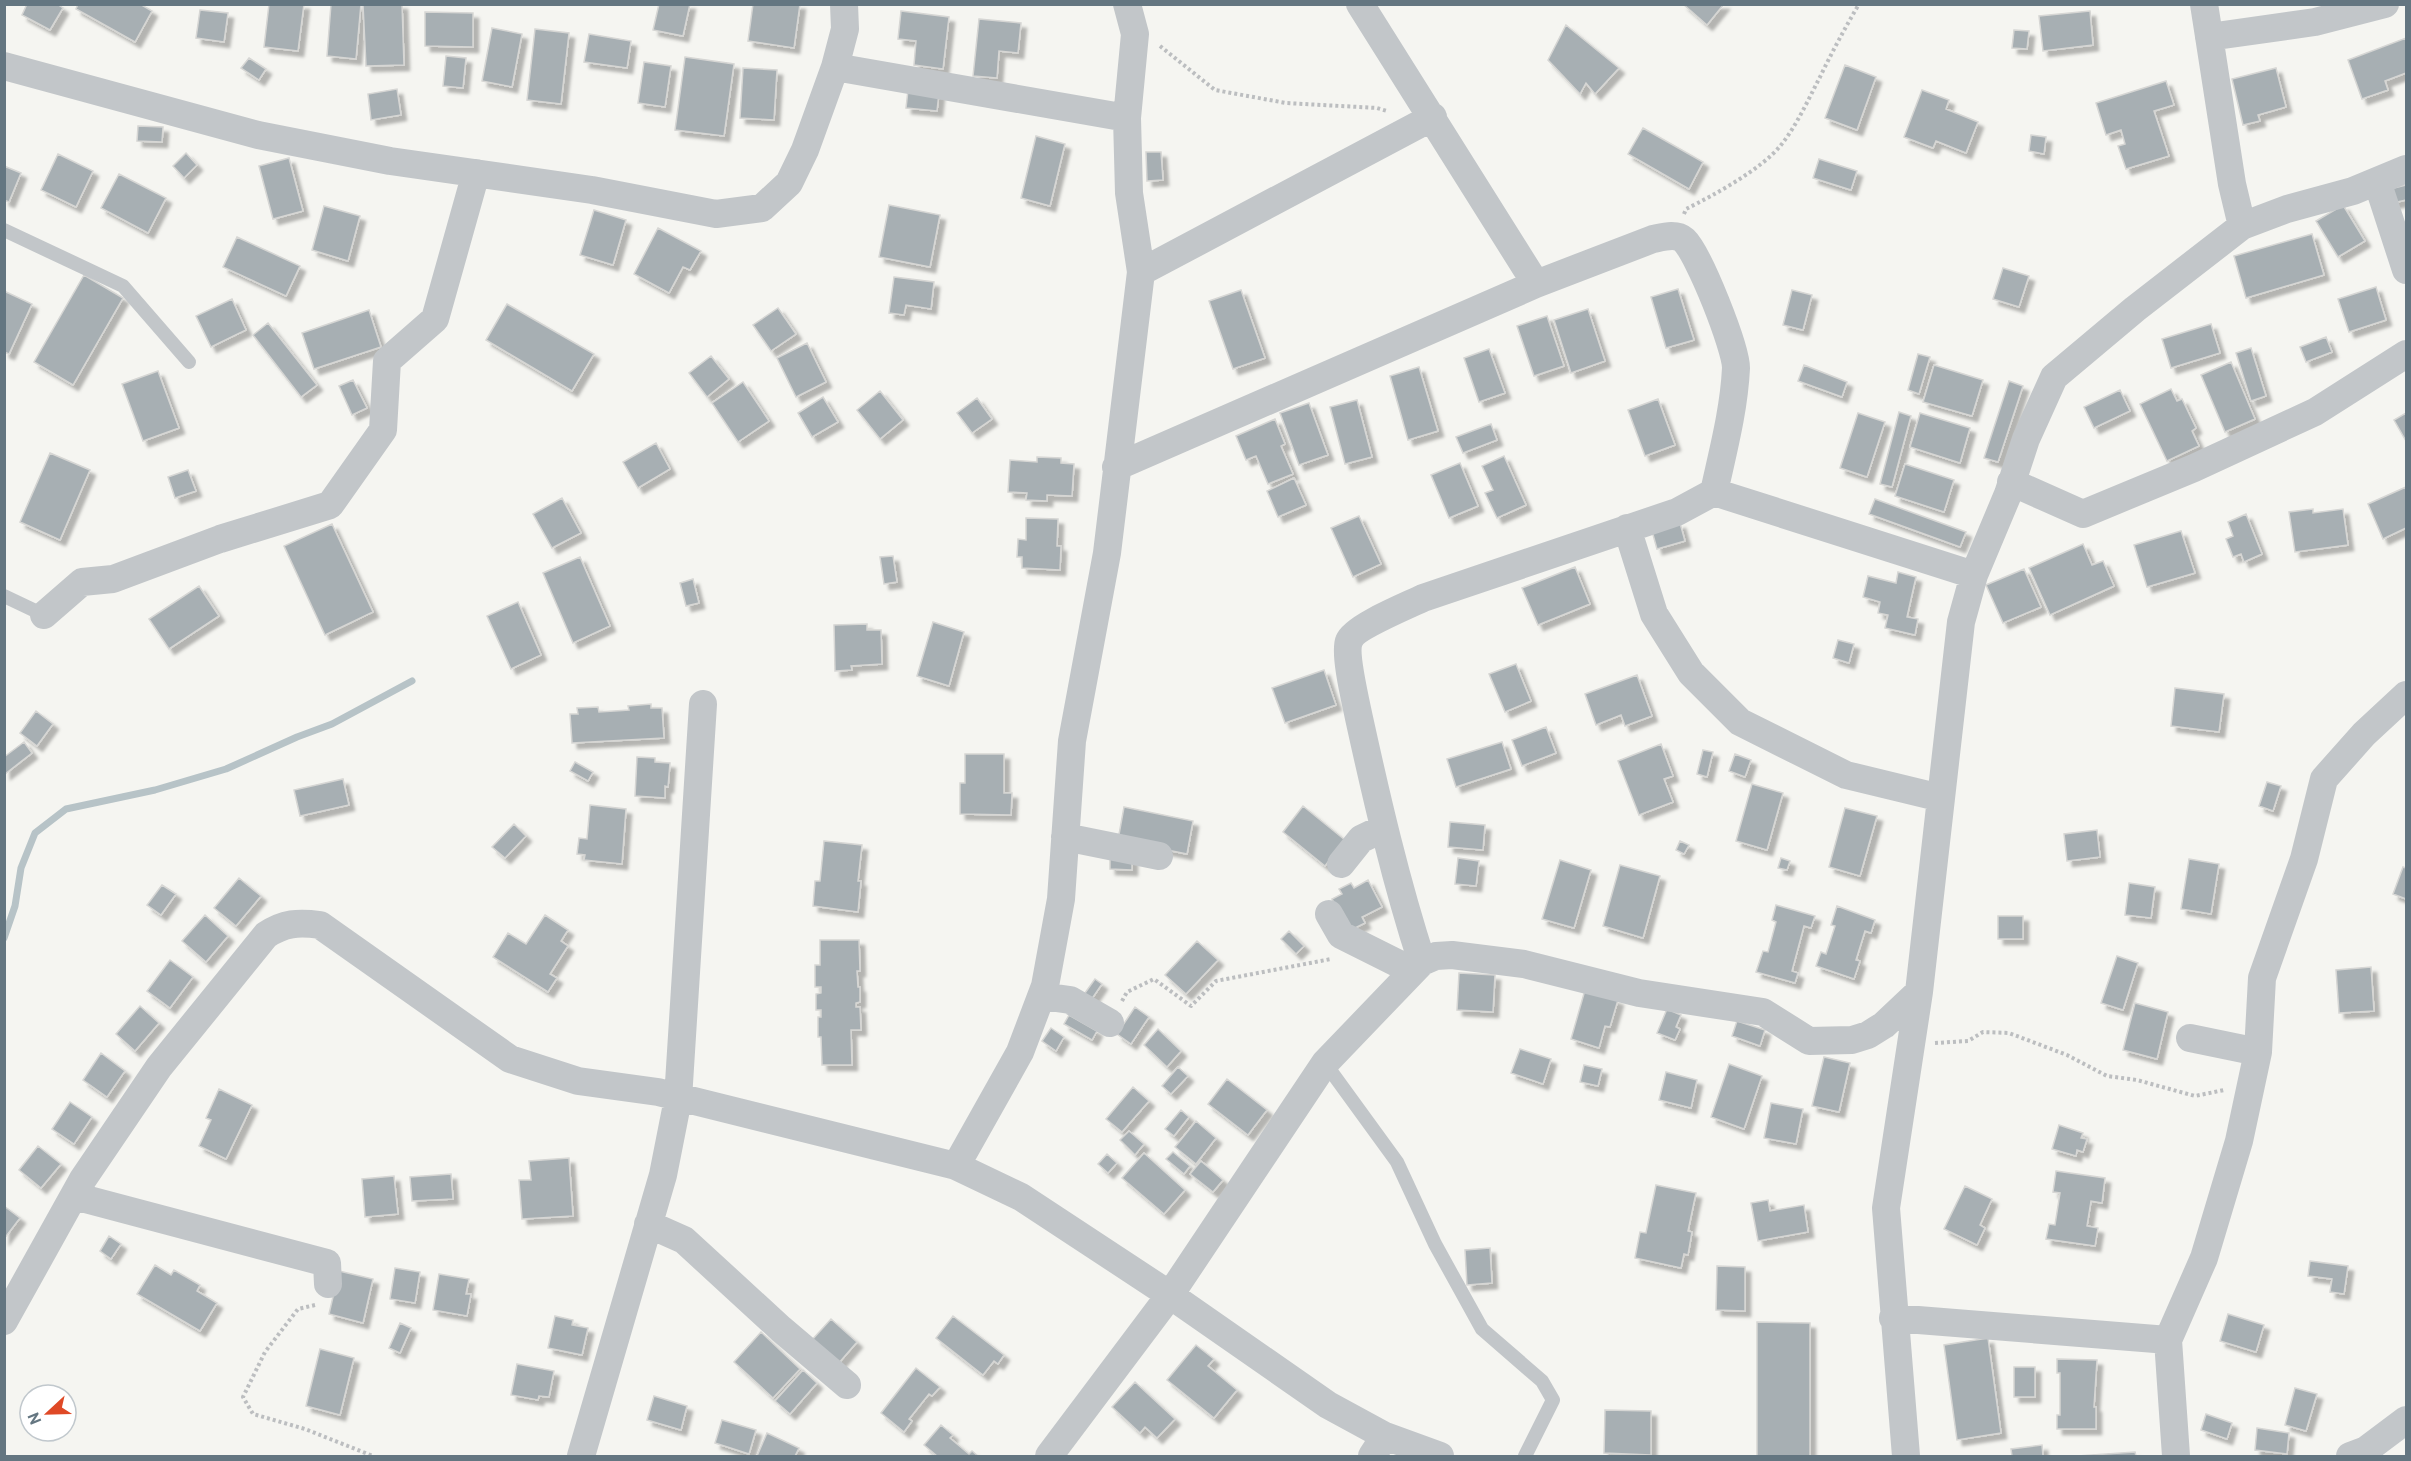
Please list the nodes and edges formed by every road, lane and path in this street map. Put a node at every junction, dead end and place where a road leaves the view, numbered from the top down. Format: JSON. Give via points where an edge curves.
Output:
{"nodes":[{"id":1,"x":844,"y":4,"type":"edge"},
{"id":2,"x":1127,"y":4,"type":"edge"},
{"id":3,"x":1360,"y":4,"type":"edge"},
{"id":4,"x":1859,"y":4,"type":"edge"},
{"id":5,"x":2204,"y":4,"type":"edge"},
{"id":6,"x":2385,"y":4,"type":"edge"},
{"id":7,"x":1135,"y":34,"type":"junction"},
{"id":8,"x":2208,"y":37,"type":"junction"},
{"id":9,"x":4,"y":66,"type":"edge"},
{"id":10,"x":835,"y":68,"type":"junction"},
{"id":11,"x":1127,"y":118,"type":"junction"},
{"id":12,"x":1428,"y":120,"type":"junction"},
{"id":13,"x":2406,"y":170,"type":"edge"},
{"id":14,"x":476,"y":173,"type":"junction"},
{"id":15,"x":2377,"y":181,"type":"junction"},
{"id":16,"x":2242,"y":226,"type":"junction"},
{"id":17,"x":4,"y":230,"type":"edge"},
{"id":18,"x":1672,"y":235,"type":"junction"},
{"id":19,"x":2406,"y":270,"type":"edge"},
{"id":20,"x":1141,"y":272,"type":"junction"},
{"id":21,"x":1536,"y":284,"type":"junction"},
{"id":22,"x":2406,"y":354,"type":"edge"},
{"id":23,"x":189,"y":362,"type":"dead end"},
{"id":24,"x":1116,"y":467,"type":"junction"},
{"id":25,"x":2011,"y":483,"type":"junction"},
{"id":26,"x":1714,"y":492,"type":"junction"},
{"id":27,"x":1627,"y":528,"type":"junction"},
{"id":28,"x":1974,"y":575,"type":"junction"},
{"id":29,"x":4,"y":596,"type":"edge"},
{"id":30,"x":44,"y":615,"type":"joint"},
{"id":31,"x":2406,"y":695,"type":"edge"},
{"id":32,"x":703,"y":704,"type":"dead end"},
{"id":33,"x":1941,"y":798,"type":"junction"},
{"id":34,"x":1384,"y":828,"type":"junction"},
{"id":35,"x":1065,"y":837,"type":"junction"},
{"id":36,"x":1159,"y":855,"type":"dead end"},
{"id":37,"x":1341,"y":864,"type":"dead end"},
{"id":38,"x":1329,"y":914,"type":"dead end"},
{"id":39,"x":1362,"y":947,"type":"junction"},
{"id":40,"x":1417,"y":966,"type":"junction"},
{"id":41,"x":1919,"y":992,"type":"junction"},
{"id":42,"x":1042,"y":996,"type":"junction"},
{"id":43,"x":1110,"y":1023,"type":"joint"},
{"id":44,"x":2190,"y":1038,"type":"dead end"},
{"id":45,"x":1911,"y":1045,"type":"junction"},
{"id":46,"x":2246,"y":1050,"type":"junction"},
{"id":47,"x":1325,"y":1063,"type":"junction"},
{"id":48,"x":678,"y":1099,"type":"junction"},
{"id":49,"x":956,"y":1166,"type":"junction"},
{"id":50,"x":74,"y":1196,"type":"junction"},
{"id":51,"x":648,"y":1224,"type":"junction"},
{"id":52,"x":328,"y":1284,"type":"joint"},
{"id":53,"x":1170,"y":1295,"type":"junction"},
{"id":54,"x":1893,"y":1318,"type":"junction"},
{"id":55,"x":4,"y":1321,"type":"edge"},
{"id":56,"x":2168,"y":1341,"type":"junction"},
{"id":57,"x":847,"y":1385,"type":"dead end"},
{"id":58,"x":2406,"y":1420,"type":"edge"},
{"id":59,"x":1379,"y":1446,"type":"edge"},
{"id":60,"x":374,"y":1456,"type":"edge"},
{"id":61,"x":582,"y":1456,"type":"edge"},
{"id":62,"x":1049,"y":1456,"type":"edge"},
{"id":63,"x":1440,"y":1456,"type":"edge"},
{"id":64,"x":1525,"y":1456,"type":"edge"},
{"id":65,"x":1906,"y":1456,"type":"edge"},
{"id":66,"x":2176,"y":1456,"type":"edge"},
{"id":67,"x":2350,"y":1456,"type":"edge"}],
"edges":[{"from":1,"to":10,"type":"street","via":[[845,29]]},
{"from":2,"to":7,"type":"street"},
{"from":3,"to":12,"type":"street"},
{"from":4,"to":18,"type":"path","via":[[1780,147],[1721,191],[1686,209]]},
{"from":5,"to":8,"type":"street"},
{"from":6,"to":8,"type":"street","via":[[2314,22]]},
{"from":7,"to":11,"type":"street"},
{"from":7,"to":12,"type":"path","via":[[1166,49],[1215,90],[1286,103],[1377,108]]},
{"from":8,"to":16,"type":"street"},
{"from":9,"to":14,"type":"street","via":[[258,135]]},
{"from":10,"to":11,"type":"street"},
{"from":10,"to":14,"type":"street","via":[[789,183],[762,208],[716,214]]},
{"from":11,"to":20,"type":"street","via":[[1128,193]]},
{"from":12,"to":20,"type":"street"},
{"from":12,"to":21,"type":"street"},
{"from":13,"to":15,"type":"street"},
{"from":14,"to":30,"type":"street","via":[[435,319],[387,361],[382,430],[330,505],[220,539],[112,579],[82,582]]},
{"from":15,"to":16,"type":"street"},
{"from":15,"to":19,"type":"street"},
{"from":16,"to":25,"type":"street","via":[[2054,377]]},
{"from":17,"to":23,"type":"lane","via":[[123,286]]},
{"from":18,"to":21,"type":"street"},
{"from":18,"to":26,"type":"street","via":[[1684,240],[1698,264],[1732,344],[1736,366]]},
{"from":20,"to":24,"type":"street"},
{"from":21,"to":24,"type":"street"},
{"from":22,"to":25,"type":"street","via":[[2315,412],[2082,514]]},
{"from":24,"to":35,"type":"street","via":[[1107,553],[1071,741]]},
{"from":25,"to":28,"type":"street"},
{"from":26,"to":27,"type":"street","via":[[1677,512]]},
{"from":26,"to":28,"type":"street"},
{"from":27,"to":33,"type":"street","via":[[1654,614],[1690,673],[1740,722],[1846,776]]},
{"from":27,"to":34,"type":"street","via":[[1423,598],[1391,612],[1352,637],[1348,653],[1355,697]]},
{"from":28,"to":33,"type":"street","via":[[1961,622]]},
{"from":29,"to":30,"type":"lane"},
{"from":31,"to":46,"type":"street","via":[[2324,779],[2304,860],[2262,978]]},
{"from":32,"to":48,"type":"street"},
{"from":33,"to":41,"type":"street"},
{"from":34,"to":37,"type":"street","via":[[1361,839]]},
{"from":34,"to":40,"type":"street"},
{"from":35,"to":36,"type":"street"},
{"from":35,"to":42,"type":"street","via":[[1061,899]]},
{"from":38,"to":39,"type":"street","via":[[1341,936]]},
{"from":39,"to":40,"type":"street"},
{"from":39,"to":43,"type":"path","via":[[1334,958],[1216,981],[1191,1006],[1154,980],[1127,992]]},
{"from":40,"to":41,"type":"street","via":[[1436,956],[1452,955],[1524,964],[1639,993],[1763,1012],[1809,1041],[1852,1040],[1868,1035]]},
{"from":40,"to":47,"type":"street"},
{"from":41,"to":45,"type":"street"},
{"from":42,"to":43,"type":"street","via":[[1070,1000]]},
{"from":42,"to":49,"type":"street","via":[[1020,1052]]},
{"from":44,"to":46,"type":"street"},
{"from":45,"to":46,"type":"path","via":[[1968,1041],[1983,1032],[2009,1033],[2067,1055],[2107,1076],[2195,1096],[2224,1092]]},
{"from":45,"to":54,"type":"street","via":[[1886,1208]]},
{"from":46,"to":56,"type":"street","via":[[2239,1141],[2204,1258]]},
{"from":47,"to":53,"type":"street"},
{"from":47,"to":64,"type":"lane","via":[[1397,1162],[1435,1244],[1482,1329],[1542,1381],[1553,1400]]},
{"from":48,"to":49,"type":"street"},
{"from":48,"to":50,"type":"street","via":[[658,1092],[578,1081],[510,1059],[320,925],[297,922],[266,935],[159,1067]]},
{"from":48,"to":51,"type":"street","via":[[663,1175]]},
{"from":49,"to":53,"type":"street","via":[[1021,1197]]},
{"from":50,"to":52,"type":"street","via":[[327,1263]]},
{"from":50,"to":55,"type":"street"},
{"from":51,"to":57,"type":"street","via":[[684,1240]]},
{"from":51,"to":61,"type":"street"},
{"from":52,"to":60,"type":"path","via":[[323,1302],[298,1309],[265,1352],[243,1397],[253,1414]]},
{"from":53,"to":59,"type":"street","via":[[1328,1405]]},
{"from":53,"to":62,"type":"street"},
{"from":54,"to":56,"type":"street"},
{"from":54,"to":65,"type":"street"},
{"from":56,"to":66,"type":"street"},
{"from":58,"to":67,"type":"street","via":[[2366,1450]]},
{"from":59,"to":63,"type":"street"}]}
